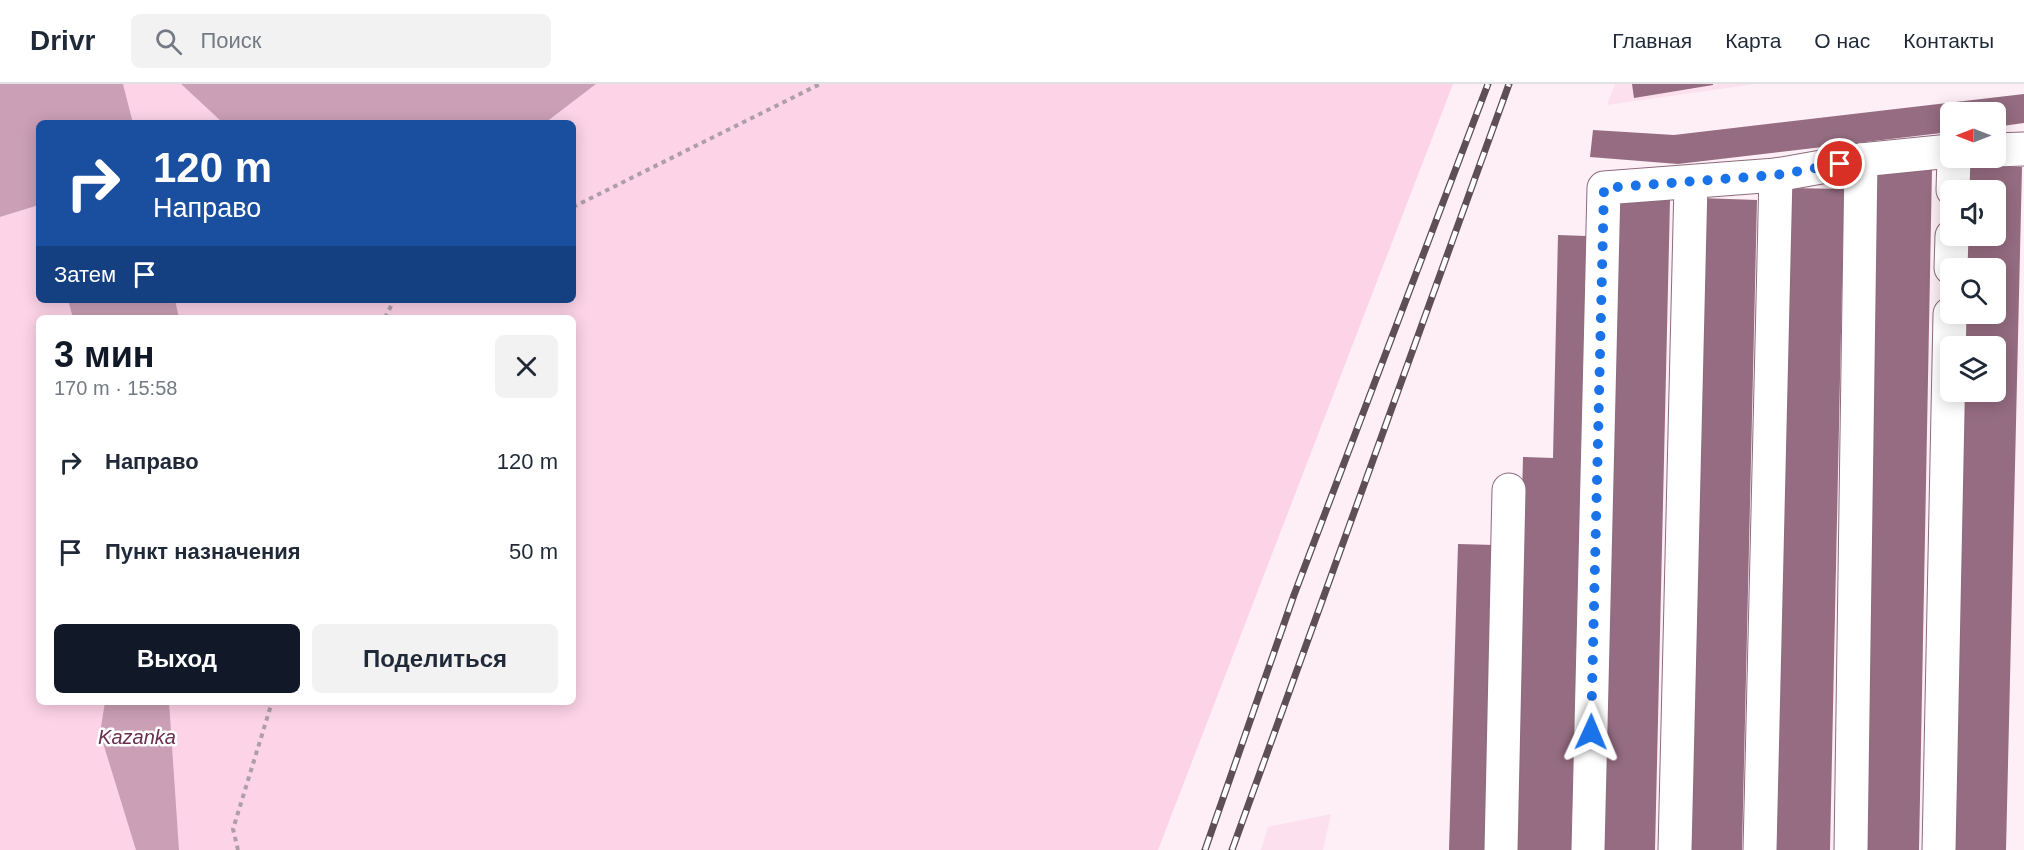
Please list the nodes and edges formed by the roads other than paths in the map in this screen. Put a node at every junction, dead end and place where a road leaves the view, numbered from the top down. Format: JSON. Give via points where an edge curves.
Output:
{"nodes":[{"id":1,"x":2024,"y":149,"type":"edge"},
{"id":2,"x":2006,"y":150,"type":"edge"},
{"id":3,"x":1940,"y":152,"type":"edge"},
{"id":4,"x":1861,"y":160,"type":"junction"},
{"id":5,"x":1776,"y":175,"type":"junction"},
{"id":6,"x":1691,"y":183,"type":"junction"},
{"id":7,"x":1950,"y":324,"type":"edge"},
{"id":8,"x":1509,"y":490,"type":"dead end"},
{"id":9,"x":1501,"y":850,"type":"edge"},
{"id":10,"x":1588,"y":850,"type":"edge"},
{"id":11,"x":1675,"y":850,"type":"edge"},
{"id":12,"x":1760,"y":850,"type":"edge"},
{"id":13,"x":1851,"y":850,"type":"edge"},
{"id":14,"x":1939,"y":850,"type":"edge"}],
"edges":[{"from":1,"to":2,"type":"lane"},
{"from":3,"to":4,"type":"lane"},
{"from":4,"to":5,"type":"lane"},
{"from":4,"to":13,"type":"lane"},
{"from":5,"to":6,"type":"lane"},
{"from":5,"to":12,"type":"lane"},
{"from":6,"to":10,"type":"lane","via":[[1604,188]]},
{"from":6,"to":11,"type":"lane"},
{"from":7,"to":14,"type":"lane"},
{"from":8,"to":9,"type":"lane"}]}
